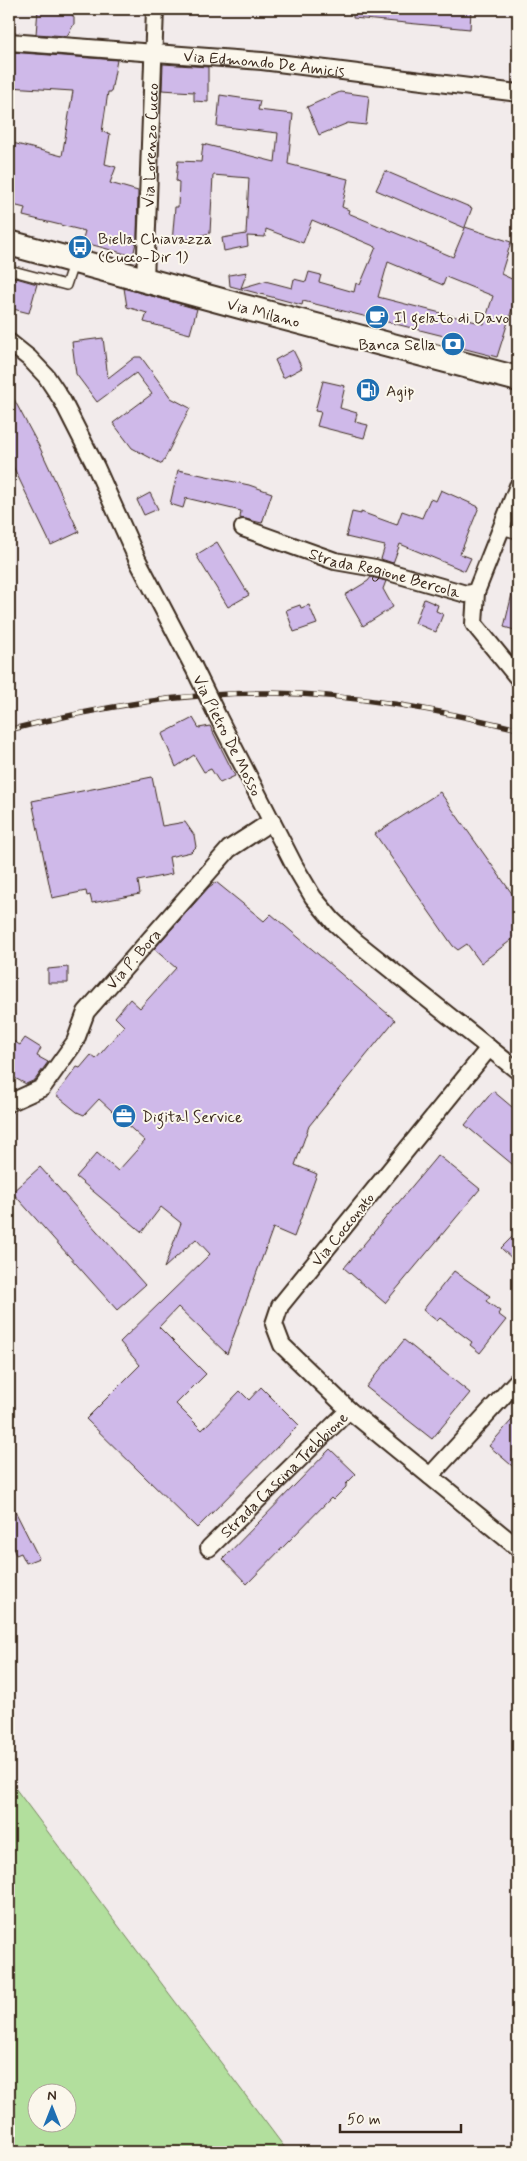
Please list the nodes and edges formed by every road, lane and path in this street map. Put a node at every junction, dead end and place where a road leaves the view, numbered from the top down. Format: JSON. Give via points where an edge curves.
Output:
{"nodes":[{"id":1,"x":155,"y":9,"type":"edge"},
{"id":2,"x":9,"y":42,"type":"edge"},
{"id":3,"x":154,"y":52,"type":"junction"},
{"id":4,"x":518,"y":93,"type":"edge"},
{"id":5,"x":9,"y":243,"type":"edge"},
{"id":6,"x":74,"y":260,"type":"junction"},
{"id":7,"x":9,"y":270,"type":"edge"},
{"id":8,"x":145,"y":280,"type":"junction"},
{"id":9,"x":9,"y":342,"type":"edge"},
{"id":10,"x":518,"y":379,"type":"edge"},
{"id":11,"x":518,"y":486,"type":"edge"},
{"id":12,"x":243,"y":528,"type":"dead end"},
{"id":13,"x":501,"y":529,"type":"junction"},
{"id":14,"x":518,"y":534,"type":"edge"},
{"id":15,"x":476,"y":592,"type":"junction"},
{"id":16,"x":518,"y":678,"type":"edge"},
{"id":17,"x":272,"y":821,"type":"junction"},
{"id":18,"x":489,"y":1048,"type":"junction"},
{"id":19,"x":518,"y":1071,"type":"edge"},
{"id":20,"x":9,"y":1103,"type":"edge"},
{"id":21,"x":518,"y":1380,"type":"edge"},
{"id":22,"x":350,"y":1410,"type":"junction"},
{"id":23,"x":430,"y":1476,"type":"junction"},
{"id":24,"x":209,"y":1548,"type":"dead end"},
{"id":25,"x":518,"y":1548,"type":"edge"}],
"edges":[{"from":1,"to":3,"type":"street","name":"Via Lorenzo Cucco"},
{"from":2,"to":3,"type":"street","name":"Via Edmondo De Amicis"},
{"from":3,"to":4,"type":"street","name":"Via Edmondo De Amicis","via":[[262,61]]},
{"from":3,"to":8,"type":"street","name":"Via Lorenzo Cucco"},
{"from":5,"to":6,"type":"main road","name":"Via Milano"},
{"from":6,"to":7,"type":"lane","via":[[66,285]]},
{"from":6,"to":8,"type":"main road","name":"Via Milano"},
{"from":8,"to":10,"type":"main road","name":"Via Milano"},
{"from":9,"to":17,"type":"street","name":"Via Pietro De Mosso","bridge":true,"via":[[46,376],[62,400],[138,561]]},
{"from":11,"to":13,"type":"street","name":"Strada Regione Bercola"},
{"from":12,"to":15,"type":"street","name":"Strada Regione Bercola","via":[[335,561],[374,568],[466,594]]},
{"from":13,"to":14,"type":"lane"},
{"from":13,"to":15,"type":"street","name":"Strada Regione Bercola"},
{"from":15,"to":16,"type":"street","via":[[474,624]]},
{"from":17,"to":18,"type":"street","name":"Via Pietro De Mosso","via":[[313,898],[333,921]]},
{"from":17,"to":20,"type":"street","name":"Via P. Bora","via":[[229,849],[86,1012],[75,1042],[42,1088]]},
{"from":18,"to":19,"type":"street","name":"Via Pietro De Mosso"},
{"from":18,"to":22,"type":"street","name":"Via Cocconato","via":[[280,1306],[274,1324],[282,1344]]},
{"from":21,"to":23,"type":"street"},
{"from":22,"to":23,"type":"street","name":"Strada Cascina Trebbione"},
{"from":22,"to":24,"type":"street","name":"Strada Cascina Trebbione"},
{"from":23,"to":25,"type":"street","name":"Strada Cascina Trebbione"}]}
